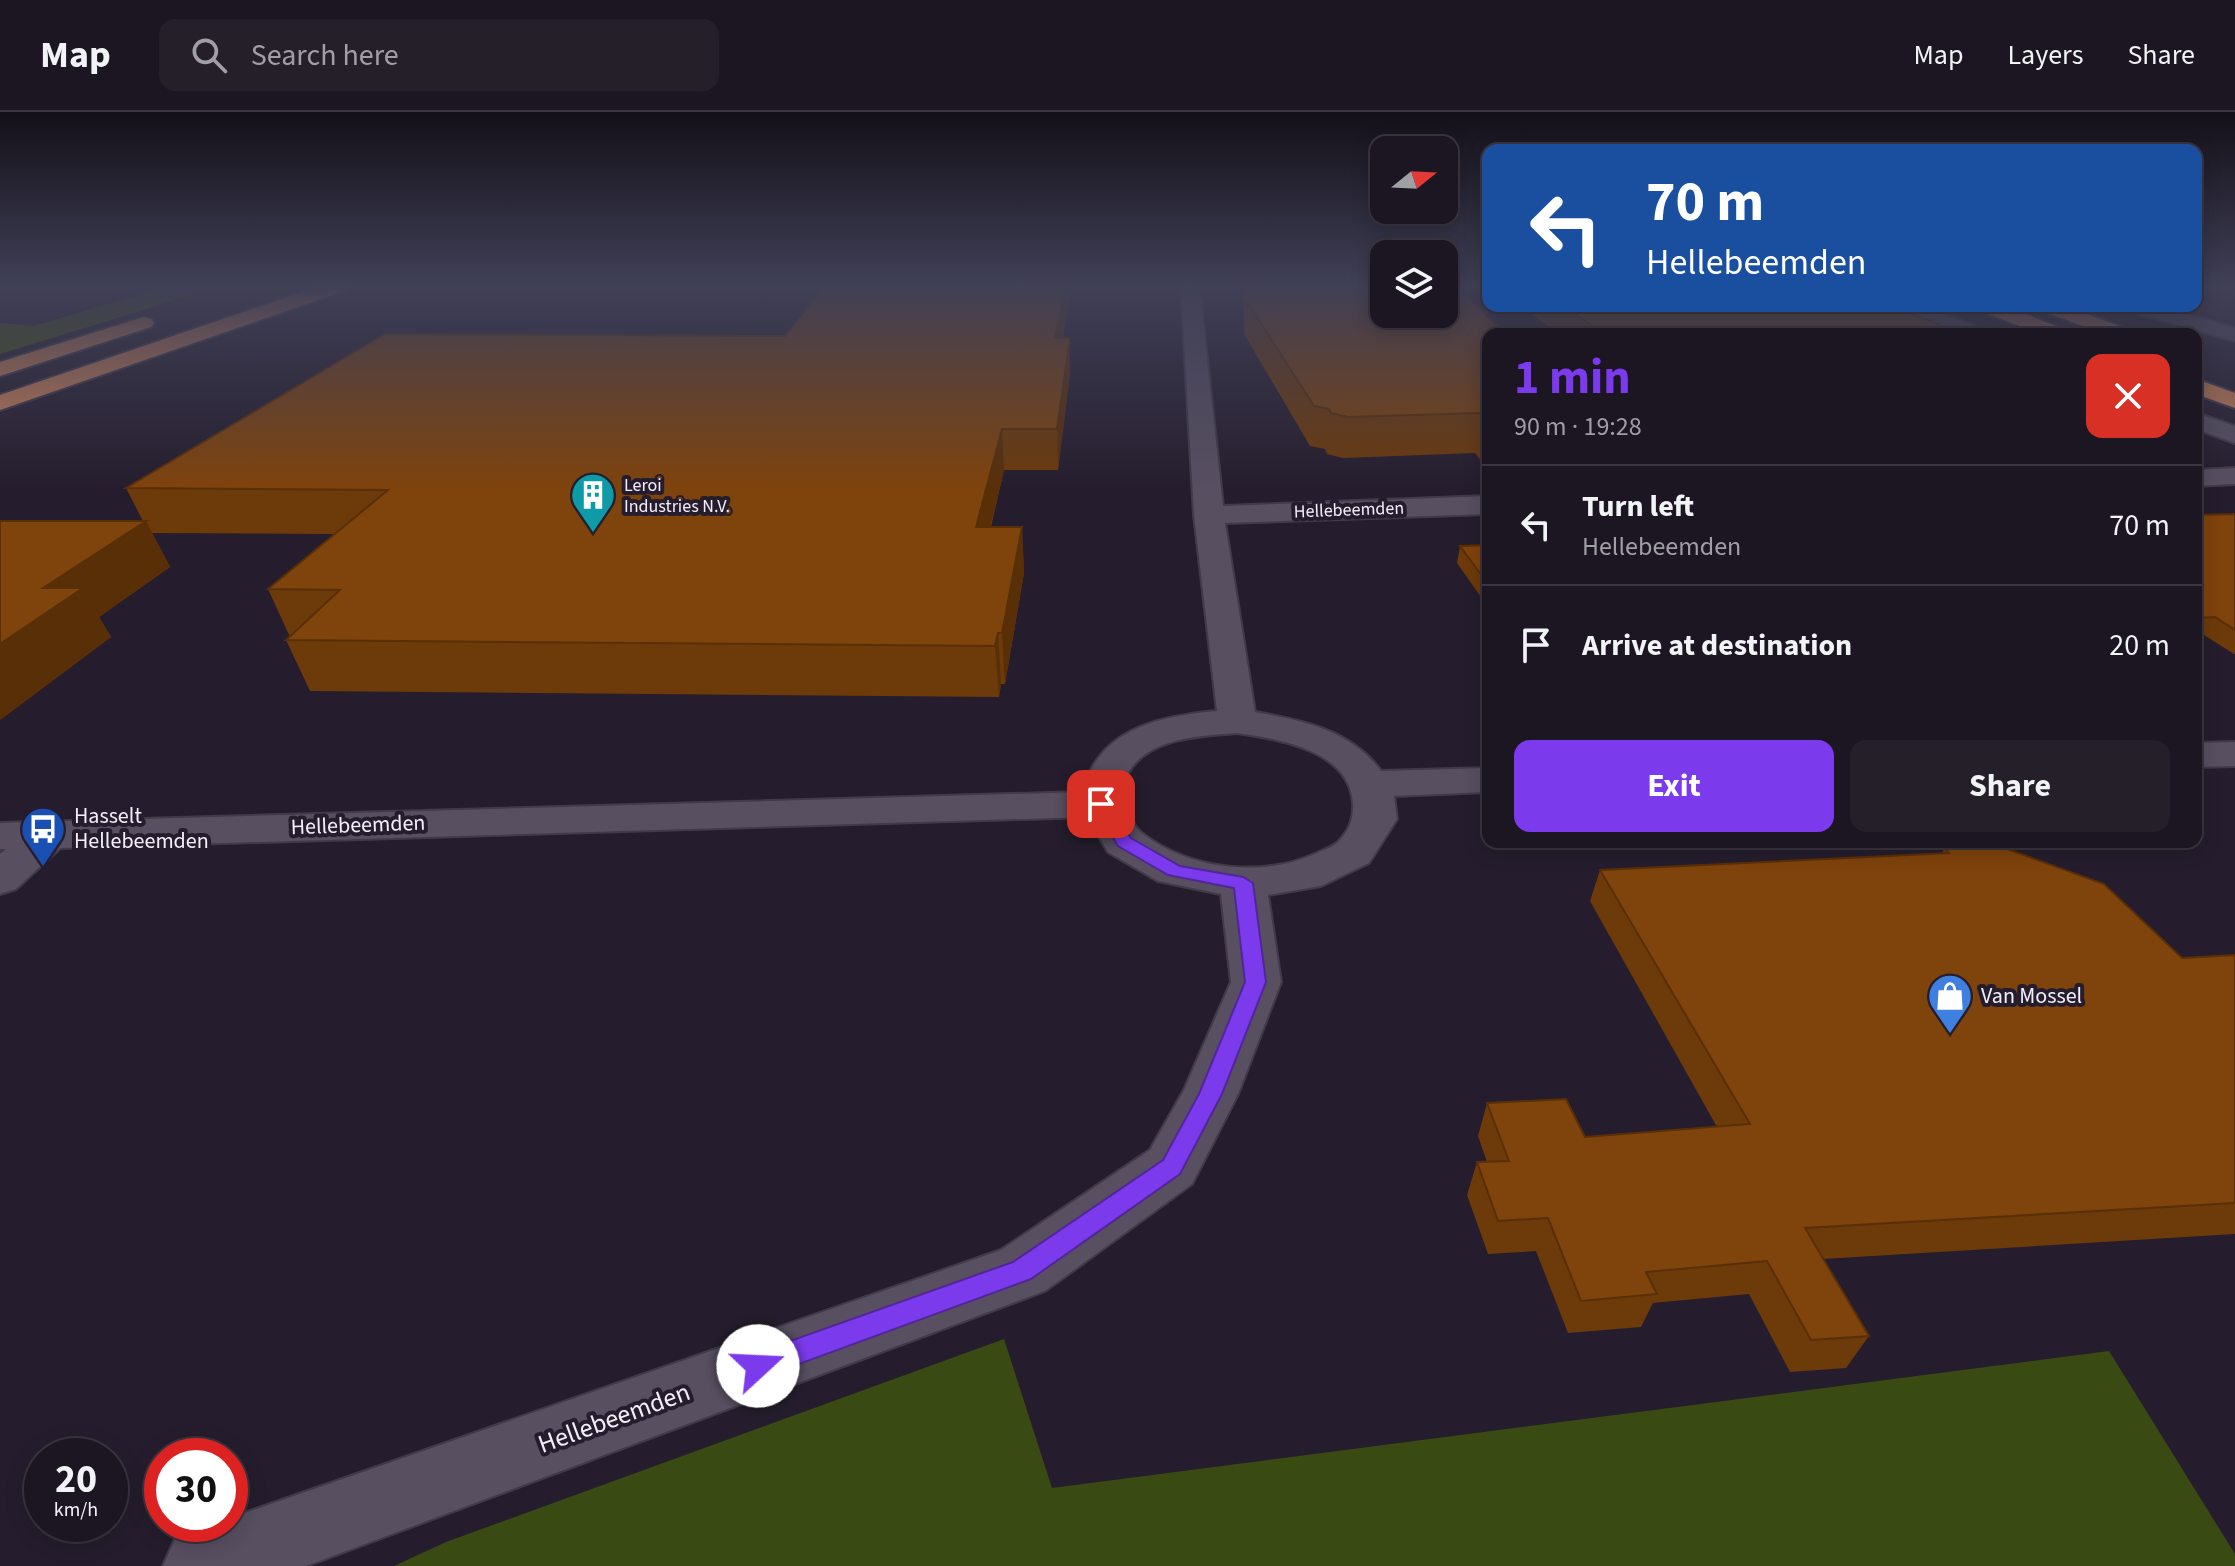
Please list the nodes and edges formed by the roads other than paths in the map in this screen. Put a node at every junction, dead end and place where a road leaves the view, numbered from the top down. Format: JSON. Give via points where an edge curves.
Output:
{"nodes":[{"id":1,"x":47,"y":354,"type":"edge"},
{"id":2,"x":143,"y":354,"type":"edge"},
{"id":3,"x":1196,"y":354,"type":"edge"},
{"id":4,"x":0,"y":369,"type":"edge"},
{"id":5,"x":2202,"y":388,"type":"edge"},
{"id":6,"x":2235,"y":401,"type":"edge"},
{"id":7,"x":0,"y":403,"type":"edge"},
{"id":8,"x":2202,"y":422,"type":"edge"},
{"id":9,"x":2235,"y":435,"type":"edge"},
{"id":10,"x":2235,"y":476,"type":"edge"},
{"id":11,"x":2202,"y":478,"type":"edge"},
{"id":12,"x":1482,"y":505,"type":"edge"},
{"id":13,"x":1209,"y":515,"type":"junction"},
{"id":14,"x":1237,"y":721,"type":"junction"},
{"id":15,"x":2235,"y":754,"type":"edge"},
{"id":16,"x":2202,"y":755,"type":"edge"},
{"id":17,"x":1482,"y":780,"type":"edge"},
{"id":18,"x":1370,"y":784,"type":"junction"},
{"id":19,"x":1101,"y":804,"type":"junction"},
{"id":20,"x":49,"y":834,"type":"junction"},
{"id":21,"x":0,"y":836,"type":"edge"},
{"id":22,"x":0,"y":879,"type":"edge"},
{"id":23,"x":1243,"y":883,"type":"junction"},
{"id":24,"x":202,"y":1566,"type":"edge"}],
"edges":[{"from":1,"to":4,"type":"highway"},
{"from":2,"to":7,"type":"highway"},
{"from":3,"to":13,"type":"street"},
{"from":5,"to":6,"type":"highway"},
{"from":8,"to":9,"type":"street"},
{"from":10,"to":11,"type":"street"},
{"from":12,"to":13,"type":"street","name":"Hellebeemden"},
{"from":13,"to":14,"type":"street"},
{"from":14,"to":18,"type":"street","via":[[1318,740],[1349,759]]},
{"from":14,"to":19,"type":"street","via":[[1183,726],[1137,742],[1108,770]]},
{"from":15,"to":16,"type":"street"},
{"from":17,"to":18,"type":"street"},
{"from":18,"to":23,"type":"street","via":[[1375,819],[1353,853],[1305,876]]},
{"from":19,"to":20,"type":"street","name":"Hellebeemden"},
{"from":19,"to":23,"type":"street","via":[[1124,842],[1174,871]]},
{"from":20,"to":21,"type":"street","name":"Hellebeemden"},
{"from":20,"to":22,"type":"street"},
{"from":23,"to":24,"type":"street","name":"Hellebeemden","via":[[1256,982],[1210,1094],[1171,1167],[1022,1271]]}]}
